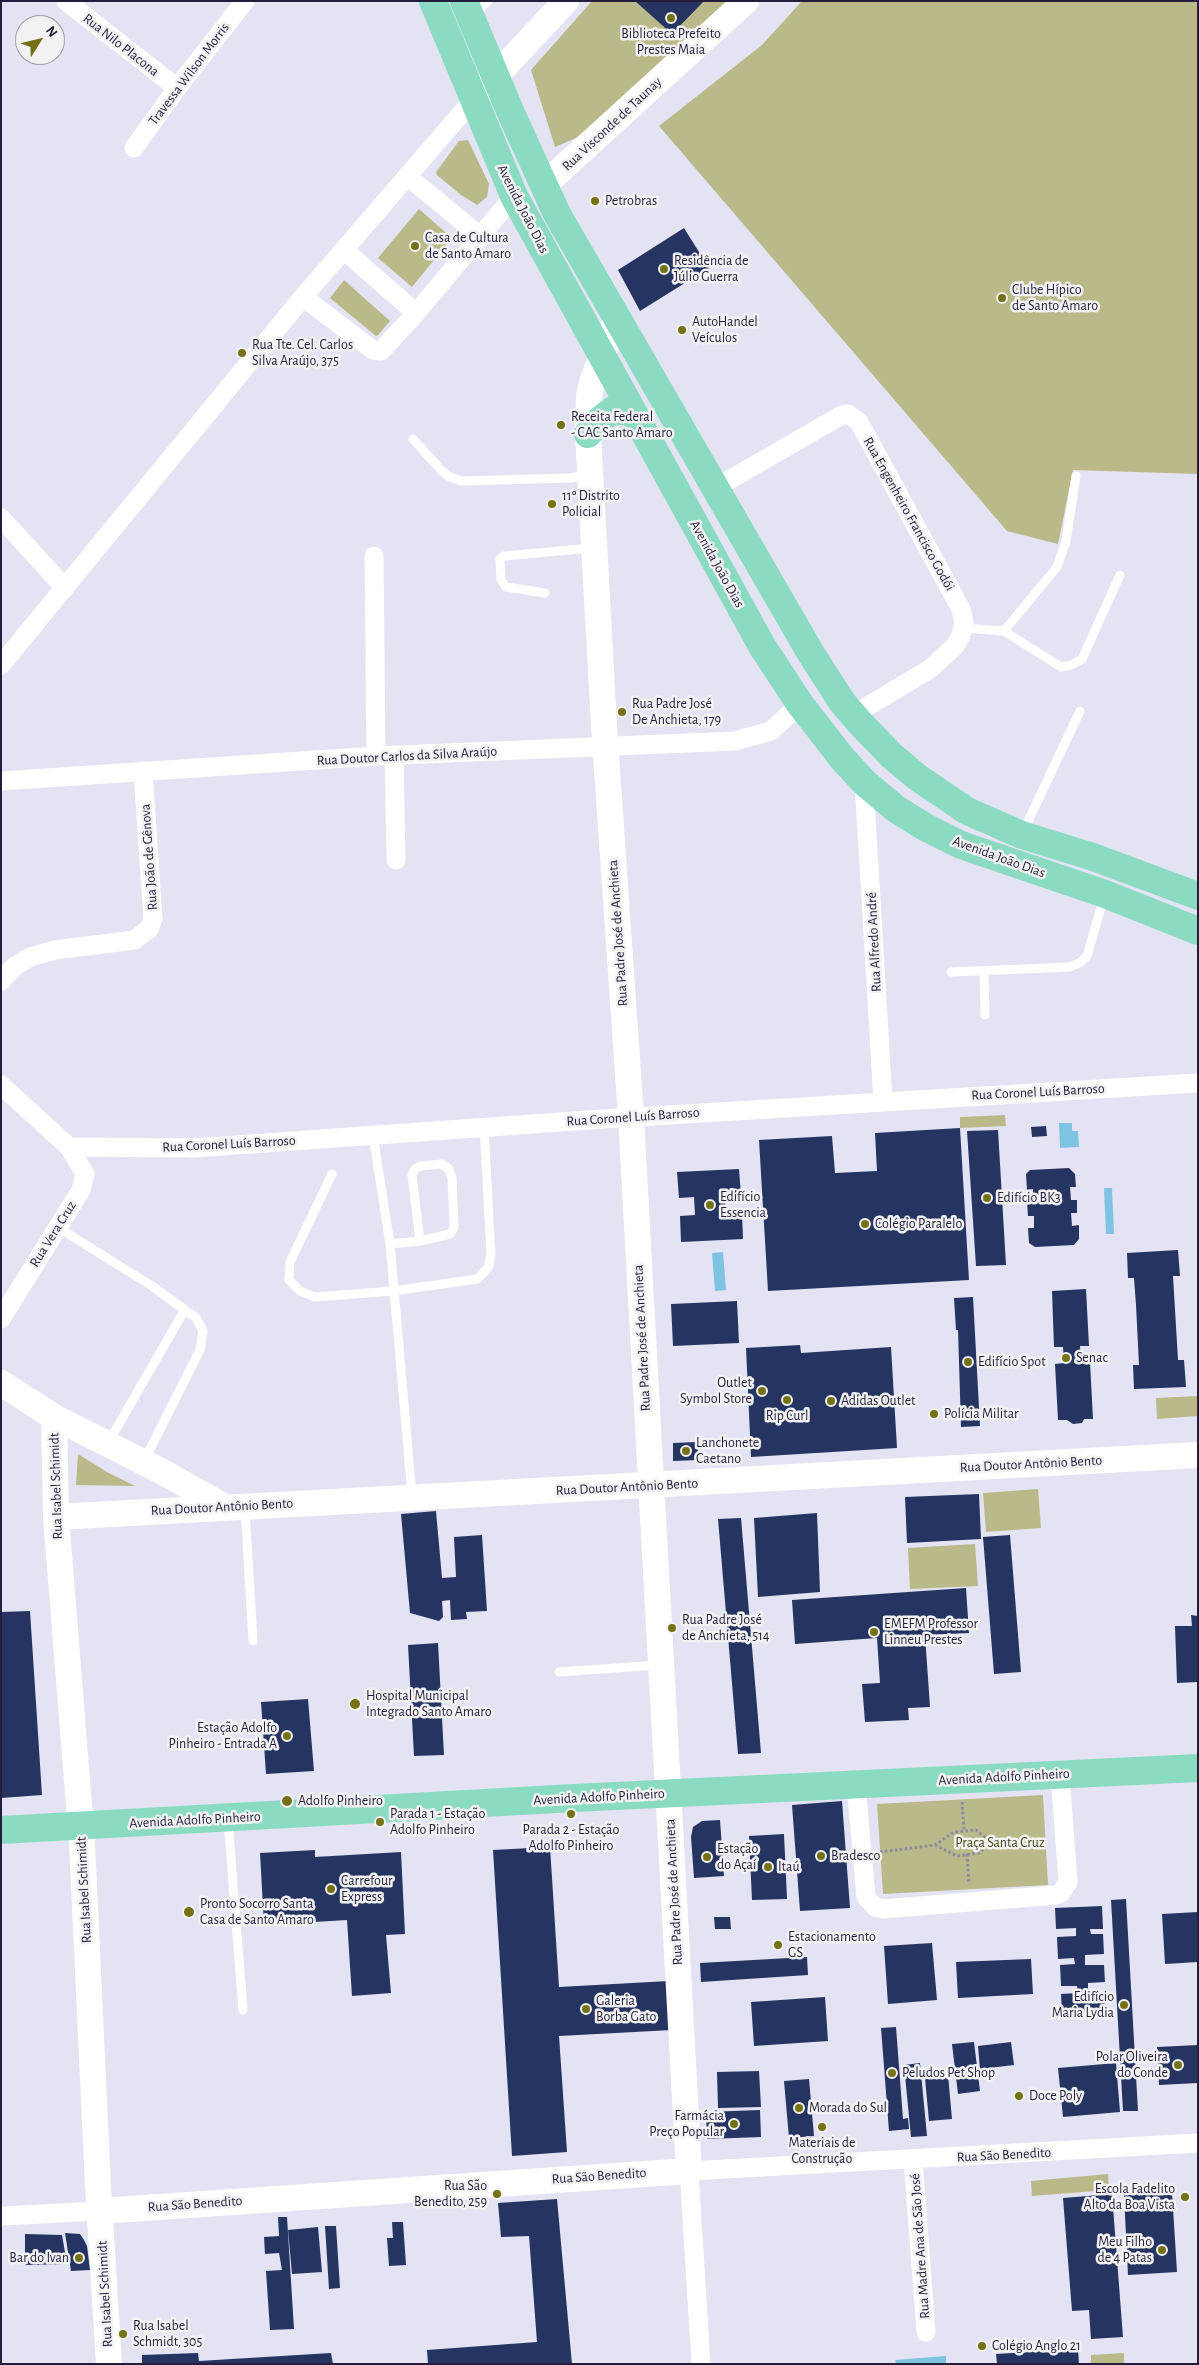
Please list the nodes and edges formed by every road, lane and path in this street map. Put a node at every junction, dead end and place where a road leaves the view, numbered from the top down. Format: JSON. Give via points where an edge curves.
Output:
{"nodes":[{"id":1,"x":66,"y":1,"type":"edge"},
{"id":2,"x":245,"y":1,"type":"edge"},
{"id":3,"x":433,"y":1,"type":"edge"},
{"id":4,"x":566,"y":1,"type":"edge"},
{"id":5,"x":746,"y":1,"type":"edge"},
{"id":6,"x":474,"y":7,"type":"edge"},
{"id":7,"x":496,"y":78,"type":"junction"},
{"id":8,"x":177,"y":88,"type":"junction"},
{"id":9,"x":472,"y":100,"type":"junction"},
{"id":10,"x":134,"y":148,"type":"dead end"},
{"id":11,"x":407,"y":176,"type":"junction"},
{"id":12,"x":543,"y":186,"type":"junction"},
{"id":13,"x":514,"y":196,"type":"junction"},
{"id":14,"x":480,"y":236,"type":"junction"},
{"id":15,"x":344,"y":250,"type":"junction"},
{"id":16,"x":303,"y":297,"type":"junction"},
{"id":17,"x":416,"y":312,"type":"junction"},
{"id":18,"x":617,"y":317,"type":"junction"},
{"id":19,"x":602,"y":356,"type":"junction"},
{"id":20,"x":632,"y":412,"type":"junction"},
{"id":21,"x":588,"y":434,"type":"junction"},
{"id":22,"x":413,"y":439,"type":"dead end"},
{"id":23,"x":590,"y":474,"type":"junction"},
{"id":24,"x":1076,"y":476,"type":"dead end"},
{"id":25,"x":715,"y":488,"type":"junction"},
{"id":26,"x":1,"y":518,"type":"edge"},
{"id":27,"x":595,"y":548,"type":"junction"},
{"id":28,"x":374,"y":556,"type":"dead end"},
{"id":29,"x":1120,"y":575,"type":"dead end"},
{"id":30,"x":65,"y":588,"type":"junction"},
{"id":31,"x":545,"y":593,"type":"dead end"},
{"id":32,"x":963,"y":628,"type":"junction"},
{"id":33,"x":1004,"y":631,"type":"junction"},
{"id":34,"x":1,"y":665,"type":"edge"},
{"id":35,"x":800,"y":704,"type":"junction"},
{"id":36,"x":1080,"y":712,"type":"dead end"},
{"id":37,"x":853,"y":715,"type":"junction"},
{"id":38,"x":606,"y":747,"type":"junction"},
{"id":39,"x":385,"y":756,"type":"junction"},
{"id":40,"x":143,"y":771,"type":"junction"},
{"id":41,"x":1,"y":781,"type":"edge"},
{"id":42,"x":864,"y":782,"type":"junction"},
{"id":43,"x":1022,"y":835,"type":"junction"},
{"id":44,"x":396,"y":860,"type":"dead end"},
{"id":45,"x":1197,"y":893,"type":"edge"},
{"id":46,"x":1105,"y":894,"type":"junction"},
{"id":47,"x":1198,"y":931,"type":"edge"},
{"id":48,"x":984,"y":971,"type":"junction"},
{"id":49,"x":951,"y":972,"type":"dead end"},
{"id":50,"x":1,"y":981,"type":"edge"},
{"id":51,"x":985,"y":1015,"type":"dead end"},
{"id":52,"x":1198,"y":1083,"type":"edge"},
{"id":53,"x":1,"y":1085,"type":"edge"},
{"id":54,"x":883,"y":1101,"type":"junction"},
{"id":55,"x":631,"y":1117,"type":"junction"},
{"id":56,"x":484,"y":1127,"type":"junction"},
{"id":57,"x":373,"y":1135,"type":"junction"},
{"id":58,"x":69,"y":1147,"type":"junction"},
{"id":59,"x":332,"y":1174,"type":"dead end"},
{"id":60,"x":57,"y":1227,"type":"junction"},
{"id":61,"x":420,"y":1241,"type":"junction"},
{"id":62,"x":390,"y":1244,"type":"junction"},
{"id":63,"x":393,"y":1291,"type":"junction"},
{"id":64,"x":184,"y":1311,"type":"junction"},
{"id":65,"x":1,"y":1319,"type":"edge"},
{"id":66,"x":1,"y":1383,"type":"edge"},
{"id":67,"x":54,"y":1417,"type":"junction"},
{"id":68,"x":108,"y":1443,"type":"junction"},
{"id":69,"x":1198,"y":1455,"type":"edge"},
{"id":70,"x":144,"y":1462,"type":"junction"},
{"id":71,"x":650,"y":1486,"type":"junction"},
{"id":72,"x":412,"y":1498,"type":"junction"},
{"id":73,"x":235,"y":1506,"type":"junction"},
{"id":74,"x":56,"y":1516,"type":"junction"},
{"id":75,"x":253,"y":1640,"type":"dead end"},
{"id":76,"x":661,"y":1665,"type":"junction"},
{"id":77,"x":558,"y":1672,"type":"dead end"},
{"id":78,"x":1198,"y":1768,"type":"edge"},
{"id":79,"x":1060,"y":1775,"type":"junction"},
{"id":80,"x":959,"y":1780,"type":"junction"},
{"id":81,"x":856,"y":1784,"type":"junction"},
{"id":82,"x":669,"y":1794,"type":"junction"},
{"id":83,"x":228,"y":1818,"type":"junction"},
{"id":84,"x":80,"y":1826,"type":"junction"},
{"id":85,"x":1,"y":1830,"type":"edge"},
{"id":86,"x":964,"y":1831,"type":"junction"},
{"id":87,"x":1046,"y":1840,"type":"dead end"},
{"id":88,"x":992,"y":1842,"type":"junction"},
{"id":89,"x":935,"y":1845,"type":"junction"},
{"id":90,"x":880,"y":1852,"type":"dead end"},
{"id":91,"x":967,"y":1854,"type":"junction"},
{"id":92,"x":970,"y":1902,"type":"junction"},
{"id":93,"x":243,"y":2010,"type":"dead end"},
{"id":94,"x":1198,"y":2143,"type":"edge"},
{"id":95,"x":913,"y":2160,"type":"junction"},
{"id":96,"x":689,"y":2171,"type":"junction"},
{"id":97,"x":100,"y":2211,"type":"junction"},
{"id":98,"x":1,"y":2216,"type":"edge"},
{"id":99,"x":926,"y":2332,"type":"dead end"},
{"id":100,"x":109,"y":2364,"type":"edge"},
{"id":101,"x":701,"y":2364,"type":"edge"}],
"edges":[{"from":1,"to":8,"type":"street","name":"Rua Nilo Placona"},
{"from":2,"to":8,"type":"street","name":"Travessa Wilson Morris"},
{"from":3,"to":9,"type":"main road","name":"Avenida João Dias"},
{"from":4,"to":7,"type":"street"},
{"from":5,"to":12,"type":"street","name":"Rua Visconde de Taunay"},
{"from":6,"to":7,"type":"main road","name":"Avenida João Dias"},
{"from":7,"to":9,"type":"street"},
{"from":7,"to":12,"type":"main road","name":"Avenida João Dias"},
{"from":8,"to":10,"type":"street","name":"Travessa Wilson Morris"},
{"from":9,"to":11,"type":"street"},
{"from":9,"to":13,"type":"main road","name":"Avenida João Dias"},
{"from":11,"to":14,"type":"street"},
{"from":11,"to":15,"type":"street"},
{"from":12,"to":18,"type":"main road","name":"Avenida João Dias"},
{"from":13,"to":14,"type":"street"},
{"from":13,"to":19,"type":"main road","name":"Avenida João Dias"},
{"from":14,"to":17,"type":"street"},
{"from":15,"to":16,"type":"street"},
{"from":15,"to":17,"type":"street"},
{"from":16,"to":17,"type":"street","via":[[377,352],[384,349]]},
{"from":16,"to":30,"type":"street"},
{"from":18,"to":19,"type":"street","name":"Rua Padre José de Anchieta"},
{"from":18,"to":25,"type":"main road","name":"Avenida João Dias"},
{"from":19,"to":20,"type":"main road","name":"Avenida João Dias"},
{"from":19,"to":21,"type":"street","name":"Rua Padre José de Anchieta","via":[[589,396]]},
{"from":20,"to":21,"type":"main road","via":[[613,410]]},
{"from":20,"to":35,"type":"main road","name":"Avenida João Dias","via":[[762,646]]},
{"from":21,"to":23,"type":"street","name":"Rua Padre José de Anchieta"},
{"from":22,"to":23,"type":"lane","via":[[441,470],[461,481],[572,478]]},
{"from":23,"to":27,"type":"street","name":"Rua Padre José de Anchieta"},
{"from":24,"to":33,"type":"lane","via":[[1066,541],[1057,566]]},
{"from":25,"to":32,"type":"street","name":"Rua Engenheiro Francisco Godói","via":[[848,414],[859,422],[961,609]]},
{"from":25,"to":37,"type":"main road","name":"Avenida João Dias","via":[[810,652]]},
{"from":26,"to":30,"type":"street"},
{"from":27,"to":31,"type":"lane","via":[[500,558],[501,580],[506,587]]},
{"from":27,"to":38,"type":"street","name":"Rua Padre José de Anchieta"},
{"from":28,"to":39,"type":"street"},
{"from":29,"to":33,"type":"lane","via":[[1082,659],[1071,665],[1061,667]]},
{"from":30,"to":34,"type":"street"},
{"from":32,"to":33,"type":"lane"},
{"from":32,"to":37,"type":"street","via":[[955,646],[930,669]]},
{"from":35,"to":38,"type":"street","name":"Rua Doutor Carlos da Silva Araújo","via":[[781,724],[763,735],[693,744]]},
{"from":35,"to":42,"type":"main road","name":"Avenida João Dias"},
{"from":36,"to":43,"type":"lane"},
{"from":37,"to":43,"type":"main road","name":"Avenida João Dias","via":[[892,756],[944,797],[967,811]]},
{"from":38,"to":39,"type":"street","name":"Rua Doutor Carlos da Silva Araújo"},
{"from":38,"to":55,"type":"street","name":"Rua Padre José de Anchieta"},
{"from":39,"to":40,"type":"street","name":"Rua Doutor Carlos da Silva Araújo"},
{"from":39,"to":44,"type":"street"},
{"from":40,"to":41,"type":"street","name":"Rua Doutor Carlos da Silva Araújo"},
{"from":40,"to":50,"type":"street","name":"Rua João de Gênova","via":[[153,919],[149,929],[134,940],[55,950],[30,957]]},
{"from":42,"to":46,"type":"main road","name":"Avenida João Dias","via":[[925,828],[961,845]]},
{"from":42,"to":54,"type":"street","name":"Rua Alfredo André"},
{"from":43,"to":45,"type":"main road","name":"Avenida João Dias"},
{"from":46,"to":47,"type":"main road","name":"Avenida João Dias"},
{"from":46,"to":48,"type":"lane","via":[[1087,956],[1080,962],[1070,967]]},
{"from":48,"to":49,"type":"lane"},
{"from":48,"to":51,"type":"lane"},
{"from":52,"to":54,"type":"street","name":"Rua Coronel Luís Barroso"},
{"from":53,"to":58,"type":"street","name":"Rua Vera Cruz"},
{"from":54,"to":55,"type":"street","name":"Rua Coronel Luís Barroso"},
{"from":55,"to":56,"type":"street","name":"Rua Coronel Luís Barroso"},
{"from":55,"to":71,"type":"street","name":"Rua Padre José de Anchieta"},
{"from":56,"to":57,"type":"street","name":"Rua Coronel Luís Barroso"},
{"from":56,"to":63,"type":"lane","via":[[491,1255],[488,1268],[477,1279]]},
{"from":57,"to":58,"type":"street","name":"Rua Coronel Luís Barroso","via":[[194,1148]]},
{"from":57,"to":62,"type":"lane"},
{"from":58,"to":60,"type":"street","name":"Rua Vera Cruz","via":[[83,1168],[85,1182]]},
{"from":59,"to":63,"type":"lane","via":[[290,1262],[289,1280],[300,1291],[315,1297]]},
{"from":60,"to":64,"type":"lane","via":[[152,1286]]},
{"from":60,"to":65,"type":"street","name":"Rua Vera Cruz"},
{"from":61,"to":61,"type":"lane","via":[[443,1237],[454,1228],[452,1177],[442,1164],[420,1166],[412,1175]]},
{"from":61,"to":62,"type":"lane"},
{"from":62,"to":63,"type":"lane"},
{"from":63,"to":72,"type":"lane"},
{"from":64,"to":68,"type":"lane"},
{"from":64,"to":70,"type":"lane","via":[[196,1318],[203,1331],[200,1350]]},
{"from":66,"to":67,"type":"street"},
{"from":67,"to":68,"type":"street"},
{"from":67,"to":74,"type":"street","name":"Rua Isabel Schimidt"},
{"from":68,"to":70,"type":"street"},
{"from":69,"to":71,"type":"street","name":"Rua Doutor Antônio Bento"},
{"from":70,"to":73,"type":"street"},
{"from":71,"to":72,"type":"street","name":"Rua Doutor Antônio Bento"},
{"from":71,"to":76,"type":"street","name":"Rua Padre José de Anchieta"},
{"from":72,"to":73,"type":"street","name":"Rua Doutor Antônio Bento"},
{"from":73,"to":74,"type":"street","name":"Rua Doutor Antônio Bento"},
{"from":73,"to":75,"type":"lane"},
{"from":74,"to":84,"type":"street","name":"Rua Isabel Schimidt"},
{"from":76,"to":77,"type":"lane"},
{"from":76,"to":82,"type":"street","name":"Rua Padre José de Anchieta"},
{"from":78,"to":79,"type":"main road","name":"Avenida Adolfo Pinheiro"},
{"from":79,"to":80,"type":"main road","name":"Avenida Adolfo Pinheiro"},
{"from":79,"to":92,"type":"street","via":[[1066,1888],[1056,1895]]},
{"from":80,"to":81,"type":"main road","name":"Avenida Adolfo Pinheiro"},
{"from":80,"to":86,"type":"path"},
{"from":81,"to":82,"type":"main road","name":"Avenida Adolfo Pinheiro"},
{"from":81,"to":92,"type":"street","via":[[866,1897],[870,1903],[883,1908]]},
{"from":82,"to":83,"type":"main road","name":"Avenida Adolfo Pinheiro"},
{"from":82,"to":96,"type":"street","name":"Rua Padre José de Anchieta"},
{"from":83,"to":84,"type":"main road","name":"Avenida Adolfo Pinheiro"},
{"from":83,"to":93,"type":"lane"},
{"from":84,"to":85,"type":"main road","name":"Avenida Adolfo Pinheiro"},
{"from":84,"to":97,"type":"street","name":"Rua Isabel Schimidt"},
{"from":86,"to":88,"type":"path","via":[[976,1830]]},
{"from":86,"to":89,"type":"path","via":[[954,1832]]},
{"from":87,"to":88,"type":"path"},
{"from":88,"to":91,"type":"path","via":[[979,1853]]},
{"from":89,"to":90,"type":"path"},
{"from":89,"to":91,"type":"path","via":[[957,1856]]},
{"from":91,"to":92,"type":"path"},
{"from":94,"to":95,"type":"street","name":"Rua São Benedito"},
{"from":95,"to":96,"type":"street","name":"Rua São Benedito"},
{"from":95,"to":99,"type":"street","name":"Rua Madre Ana de São José"},
{"from":96,"to":97,"type":"street","name":"Rua São Benedito"},
{"from":96,"to":101,"type":"street","name":"Rua Padre José de Anchieta"},
{"from":97,"to":98,"type":"street","name":"Rua São Benedito"},
{"from":97,"to":100,"type":"street","name":"Rua Isabel Schimidt"}]}
